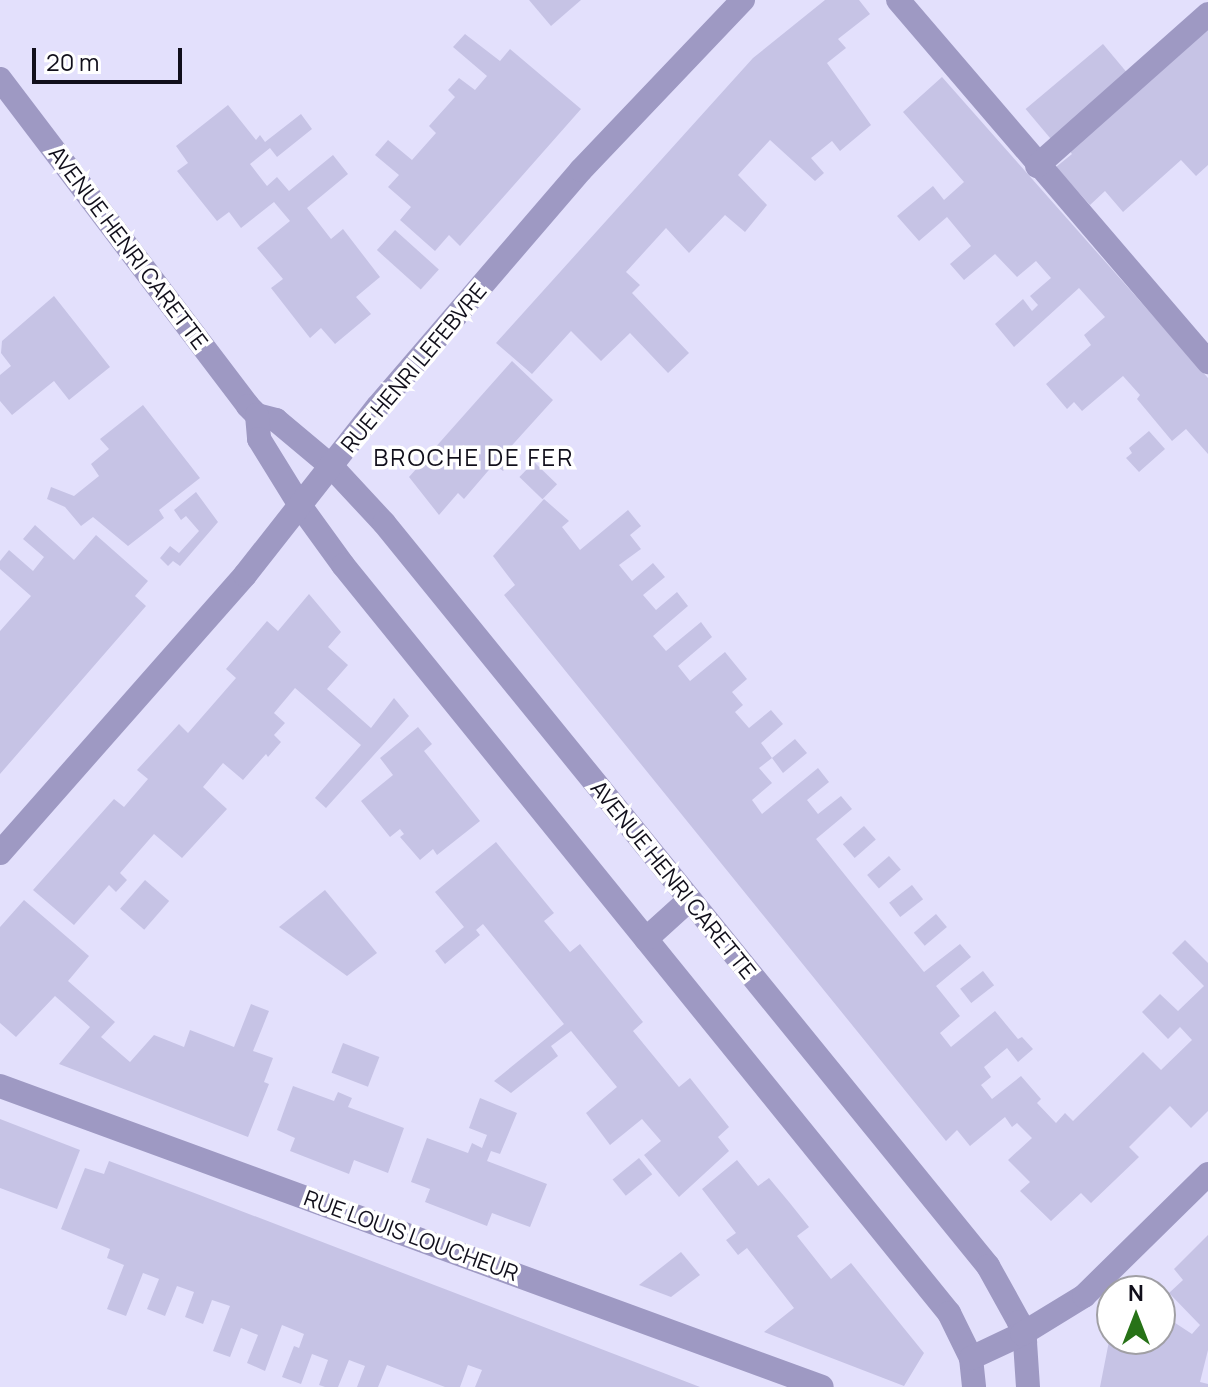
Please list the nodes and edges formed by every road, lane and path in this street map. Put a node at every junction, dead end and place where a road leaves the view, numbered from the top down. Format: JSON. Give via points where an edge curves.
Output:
{"nodes":[{"id":1,"x":743,"y":0,"type":"edge"},
{"id":2,"x":898,"y":0,"type":"edge"},
{"id":3,"x":1208,"y":14,"type":"edge"},
{"id":4,"x":0,"y":79,"type":"edge"},
{"id":5,"x":1037,"y":166,"type":"junction"},
{"id":6,"x":1208,"y":362,"type":"edge"},
{"id":7,"x":257,"y":415,"type":"junction"},
{"id":8,"x":331,"y":466,"type":"junction"},
{"id":9,"x":301,"y":507,"type":"junction"},
{"id":10,"x":0,"y":853,"type":"edge"},
{"id":11,"x":689,"y":900,"type":"junction"},
{"id":12,"x":646,"y":939,"type":"junction"},
{"id":13,"x":0,"y":1086,"type":"edge"},
{"id":14,"x":1208,"y":1174,"type":"edge"},
{"id":15,"x":1022,"y":1334,"type":"junction"},
{"id":16,"x":971,"y":1358,"type":"junction"},
{"id":17,"x":822,"y":1387,"type":"edge"},
{"id":18,"x":974,"y":1387,"type":"edge"},
{"id":19,"x":1028,"y":1387,"type":"edge"}],
"edges":[{"from":1,"to":8,"type":"street","name":"RUE HENRI LEFEBVRE","via":[[581,170]]},
{"from":2,"to":5,"type":"street"},
{"from":3,"to":5,"type":"street"},
{"from":4,"to":7,"type":"street","name":"AVENUE HENRI CARETTE"},
{"from":5,"to":6,"type":"street"},
{"from":7,"to":8,"type":"street","name":"AVENUE HENRI CARETTE","via":[[276,420]]},
{"from":7,"to":9,"type":"street","name":"AVENUE HENRI CARETTE","via":[[259,439]]},
{"from":8,"to":9,"type":"street","name":"RUE HENRI LEFEBVRE"},
{"from":8,"to":11,"type":"street","name":"AVENUE HENRI CARETTE","via":[[384,523]]},
{"from":9,"to":10,"type":"street","name":"RUE HENRI LEFEBVRE"},
{"from":9,"to":12,"type":"street","name":"AVENUE HENRI CARETTE"},
{"from":11,"to":12,"type":"street"},
{"from":11,"to":15,"type":"street","name":"AVENUE HENRI CARETTE","via":[[988,1266],[1011,1303]]},
{"from":12,"to":16,"type":"street","name":"AVENUE HENRI CARETTE","via":[[949,1313]]},
{"from":13,"to":17,"type":"street","name":"RUE LOUIS LOUCHEUR"},
{"from":14,"to":15,"type":"street","via":[[1084,1296]]},
{"from":15,"to":16,"type":"street"},
{"from":15,"to":19,"type":"street","name":"AVENUE HENRI CARETTE"},
{"from":16,"to":18,"type":"street","name":"AVENUE HENRI CARETTE"}]}
